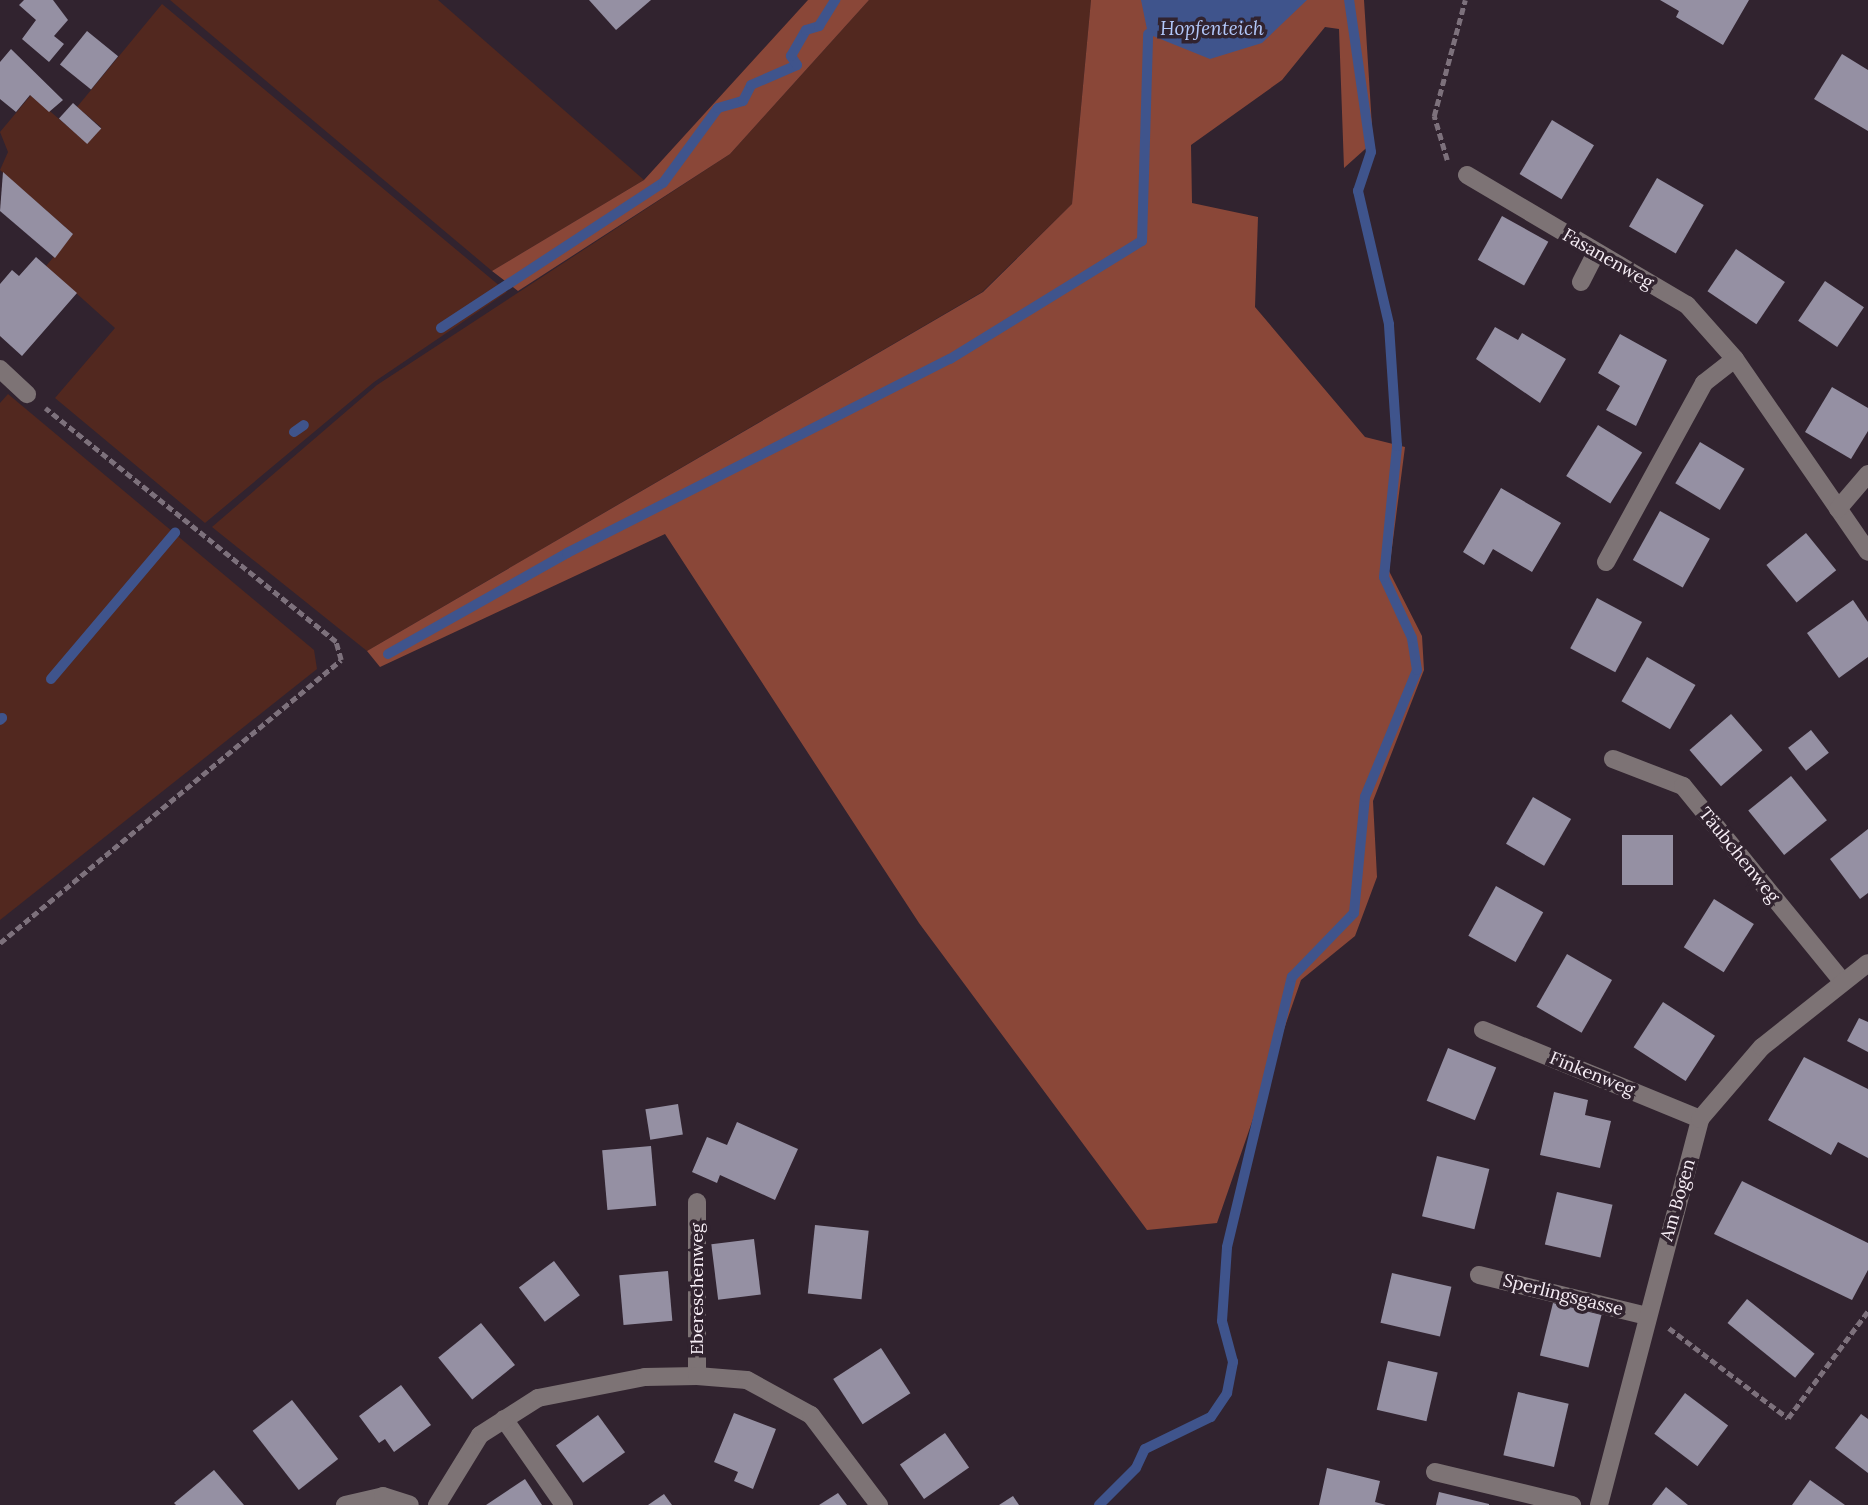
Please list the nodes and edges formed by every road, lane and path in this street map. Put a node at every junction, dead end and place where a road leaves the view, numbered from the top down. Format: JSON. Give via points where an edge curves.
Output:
{"nodes":[{"id":1,"x":1465,"y":0,"type":"edge"},
{"id":2,"x":1467,"y":175,"type":"joint"},
{"id":3,"x":1595,"y":254,"type":"junction"},
{"id":4,"x":1581,"y":282,"type":"dead end"},
{"id":5,"x":1735,"y":359,"type":"junction"},
{"id":6,"x":0,"y":369,"type":"edge"},
{"id":7,"x":27,"y":394,"type":"joint"},
{"id":8,"x":1868,"y":474,"type":"edge"},
{"id":9,"x":1838,"y":509,"type":"junction"},
{"id":10,"x":1868,"y":552,"type":"edge"},
{"id":11,"x":1606,"y":562,"type":"dead end"},
{"id":12,"x":1613,"y":759,"type":"dead end"},
{"id":13,"x":0,"y":943,"type":"edge"},
{"id":14,"x":1868,"y":963,"type":"edge"},
{"id":15,"x":1843,"y":982,"type":"junction"},
{"id":16,"x":1483,"y":1030,"type":"dead end"},
{"id":17,"x":1700,"y":1119,"type":"junction"},
{"id":18,"x":697,"y":1202,"type":"dead end"},
{"id":19,"x":1479,"y":1275,"type":"dead end"},
{"id":20,"x":1868,"y":1311,"type":"edge"},
{"id":21,"x":1647,"y":1315,"type":"junction"},
{"id":22,"x":697,"y":1376,"type":"junction"},
{"id":23,"x":504,"y":1419,"type":"junction"},
{"id":24,"x":1435,"y":1472,"type":"dead end"},
{"id":25,"x":345,"y":1505,"type":"edge"},
{"id":26,"x":410,"y":1505,"type":"edge"},
{"id":27,"x":437,"y":1505,"type":"edge"},
{"id":28,"x":564,"y":1505,"type":"edge"},
{"id":29,"x":878,"y":1505,"type":"edge"},
{"id":30,"x":1572,"y":1505,"type":"edge"},
{"id":31,"x":1599,"y":1505,"type":"edge"}],
"edges":[{"from":1,"to":2,"type":"path","via":[[1434,116],[1439,147]]},
{"from":2,"to":3,"type":"street","name":"Fasanenweg"},
{"from":3,"to":4,"type":"street"},
{"from":3,"to":5,"type":"street","name":"Fasanenweg","via":[[1687,305]]},
{"from":5,"to":9,"type":"street","name":"Fasanenweg"},
{"from":5,"to":11,"type":"street","via":[[1704,383]]},
{"from":6,"to":7,"type":"street"},
{"from":7,"to":13,"type":"path","via":[[336,642],[341,660]]},
{"from":8,"to":9,"type":"street"},
{"from":9,"to":10,"type":"street","name":"Fasanenweg"},
{"from":12,"to":15,"type":"street","name":"Täubchenweg","via":[[1682,786]]},
{"from":14,"to":15,"type":"street","name":"Am Bogen"},
{"from":15,"to":17,"type":"street","name":"Am Bogen","via":[[1762,1047]]},
{"from":16,"to":17,"type":"street","name":"Finkenweg"},
{"from":17,"to":21,"type":"street","name":"Am Bogen"},
{"from":18,"to":22,"type":"street","name":"Ebereschenweg"},
{"from":19,"to":21,"type":"street","name":"Sperlingsgasse"},
{"from":20,"to":21,"type":"path","via":[[1788,1418]]},
{"from":21,"to":31,"type":"street","name":"Am Bogen"},
{"from":22,"to":23,"type":"street","name":"Ebereschenweg","via":[[575,1387],[538,1398]]},
{"from":22,"to":29,"type":"street","name":"Ebereschenweg","via":[[747,1380],[811,1415]]},
{"from":23,"to":27,"type":"street","name":"Ebereschenweg","via":[[480,1435]]},
{"from":23,"to":28,"type":"street"},
{"from":24,"to":30,"type":"street"},
{"from":25,"to":26,"type":"street","via":[[383,1496]]}]}
